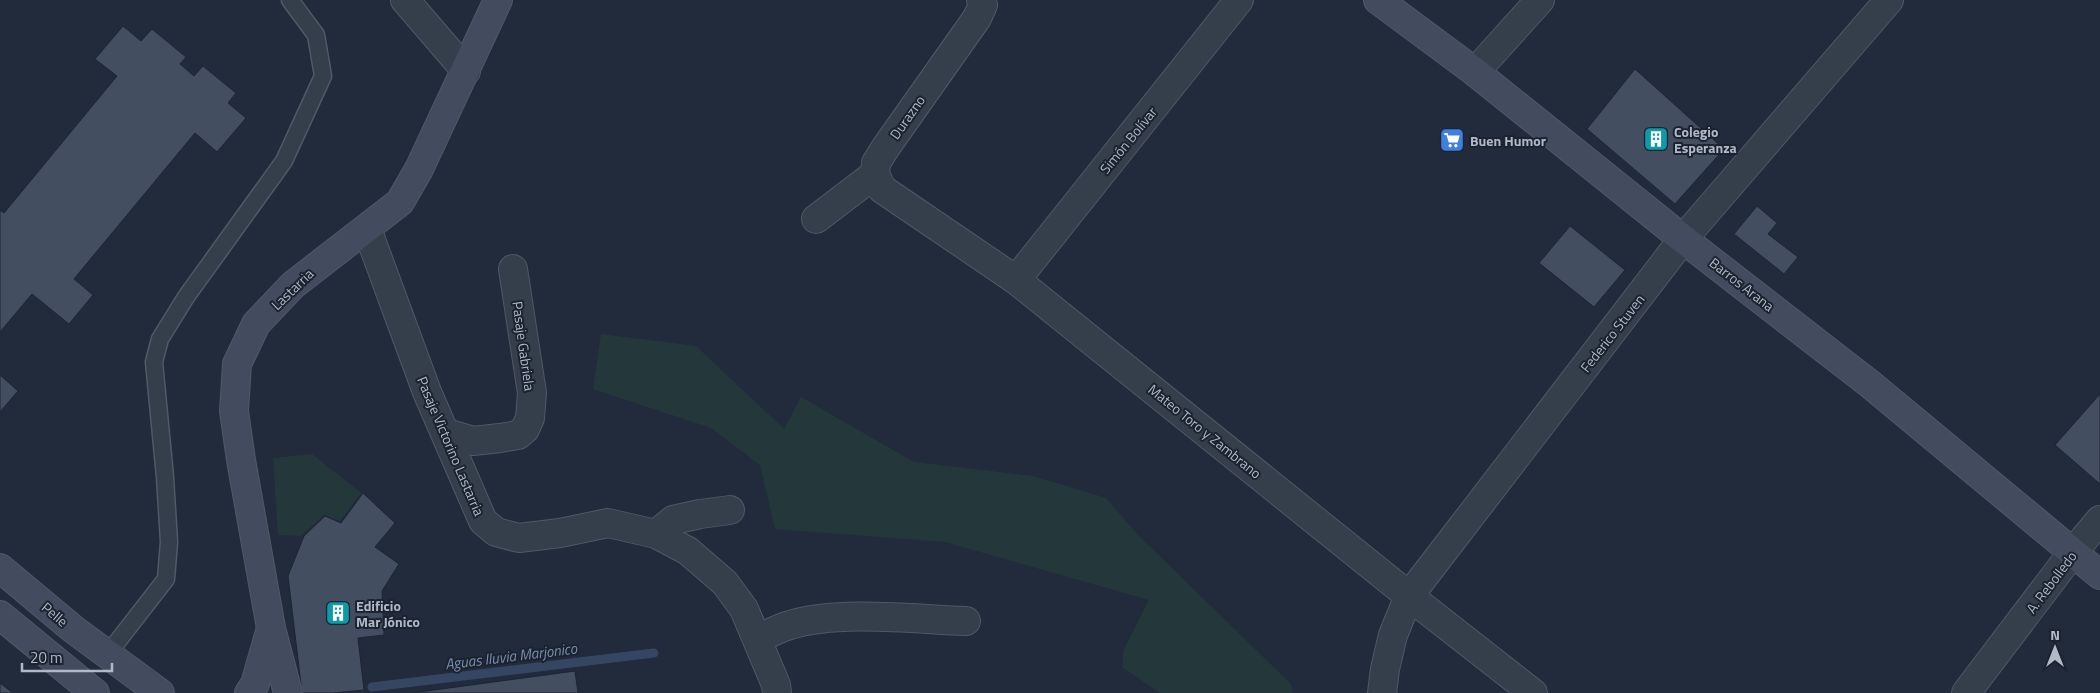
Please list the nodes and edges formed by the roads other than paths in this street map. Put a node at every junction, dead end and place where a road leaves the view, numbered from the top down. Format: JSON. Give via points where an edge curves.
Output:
{"nodes":[{"id":1,"x":290,"y":0,"type":"edge"},
{"id":2,"x":405,"y":0,"type":"edge"},
{"id":3,"x":498,"y":0,"type":"edge"},
{"id":4,"x":981,"y":0,"type":"edge"},
{"id":5,"x":1240,"y":0,"type":"edge"},
{"id":6,"x":1378,"y":0,"type":"edge"},
{"id":7,"x":1540,"y":0,"type":"edge"},
{"id":8,"x":1889,"y":0,"type":"edge"},
{"id":9,"x":466,"y":71,"type":"junction"},
{"id":10,"x":1475,"y":72,"type":"junction"},
{"id":11,"x":875,"y":174,"type":"junction"},
{"id":12,"x":816,"y":219,"type":"dead end"},
{"id":13,"x":367,"y":228,"type":"junction"},
{"id":14,"x":1683,"y":239,"type":"junction"},
{"id":15,"x":513,"y":269,"type":"dead end"},
{"id":16,"x":1016,"y":280,"type":"junction"},
{"id":17,"x":446,"y":433,"type":"junction"},
{"id":18,"x":730,"y":510,"type":"dead end"},
{"id":19,"x":2100,"y":520,"type":"edge"},
{"id":20,"x":656,"y":534,"type":"junction"},
{"id":21,"x":2073,"y":552,"type":"junction"},
{"id":22,"x":0,"y":568,"type":"edge"},
{"id":23,"x":2100,"y":575,"type":"edge"},
{"id":24,"x":1409,"y":596,"type":"junction"},
{"id":25,"x":0,"y":615,"type":"edge"},
{"id":26,"x":966,"y":621,"type":"dead end"},
{"id":27,"x":271,"y":628,"type":"junction"},
{"id":28,"x":758,"y":639,"type":"junction"},
{"id":29,"x":107,"y":656,"type":"junction"},
{"id":30,"x":95,"y":693,"type":"edge"},
{"id":31,"x":160,"y":693,"type":"edge"},
{"id":32,"x":250,"y":693,"type":"edge"},
{"id":33,"x":288,"y":693,"type":"edge"},
{"id":34,"x":777,"y":693,"type":"edge"},
{"id":35,"x":1382,"y":693,"type":"edge"},
{"id":36,"x":1533,"y":693,"type":"edge"},
{"id":37,"x":1966,"y":693,"type":"edge"}],
"edges":[{"from":1,"to":29,"type":"lane","via":[[316,35],[323,76],[284,162],[186,297],[160,339],[154,362],[169,542],[166,579]]},
{"from":2,"to":9,"type":"street"},
{"from":3,"to":9,"type":"street","name":"Lastarria"},
{"from":4,"to":11,"type":"street","name":"Durazno","via":[[983,5],[977,18],[886,147],[876,164]]},
{"from":5,"to":16,"type":"street","name":"Simón Bolívar"},
{"from":6,"to":10,"type":"street","name":"Barros Arana"},
{"from":7,"to":10,"type":"street"},
{"from":8,"to":14,"type":"street","name":"Federico Stuven"},
{"from":9,"to":13,"type":"street","name":"Lastarria","via":[[419,170],[400,202]]},
{"from":10,"to":14,"type":"street","name":"Barros Arana"},
{"from":11,"to":12,"type":"street"},
{"from":11,"to":16,"type":"street","name":"Mateo Toro y Zambrano","via":[[882,190]]},
{"from":13,"to":17,"type":"street","name":"Pasaje Victorino Lastarria","via":[[427,392]]},
{"from":13,"to":27,"type":"street","name":"Lastarria","via":[[293,285],[256,324],[237,364],[234,411]]},
{"from":14,"to":21,"type":"street","name":"Barros Arana","via":[[1870,384]]},
{"from":14,"to":24,"type":"street","name":"Federico Stuven"},
{"from":15,"to":17,"type":"street","name":"Pasaje Gabriela","via":[[532,393],[530,418],[518,435],[473,441]]},
{"from":16,"to":24,"type":"street","name":"Mateo Toro y Zambrano"},
{"from":17,"to":20,"type":"street","name":"Pasaje Victorino Lastarria","via":[[483,521],[496,532],[519,538],[608,523]]},
{"from":18,"to":20,"type":"street","via":[[673,520]]},
{"from":19,"to":21,"type":"street","name":"A. Rebolledo"},
{"from":20,"to":28,"type":"street","name":"Pasaje Victorino Lastarria","via":[[688,551],[725,583],[744,609]]},
{"from":21,"to":23,"type":"street","name":"Barros Arana"},
{"from":21,"to":37,"type":"street","name":"A. Rebolledo"},
{"from":22,"to":29,"type":"street","name":"Pelle"},
{"from":24,"to":35,"type":"street","name":"Federico Stuven","via":[[1393,636]]},
{"from":24,"to":36,"type":"street","name":"Mateo Toro y Zambrano"},
{"from":25,"to":30,"type":"street"},
{"from":26,"to":28,"type":"street","via":[[859,616],[790,625]]},
{"from":27,"to":32,"type":"street","name":"Lastarria"},
{"from":27,"to":33,"type":"street","name":"Lastarria"},
{"from":28,"to":34,"type":"street","name":"Pasaje Victorino Lastarria"},
{"from":29,"to":31,"type":"street","name":"Pelle"}]}
